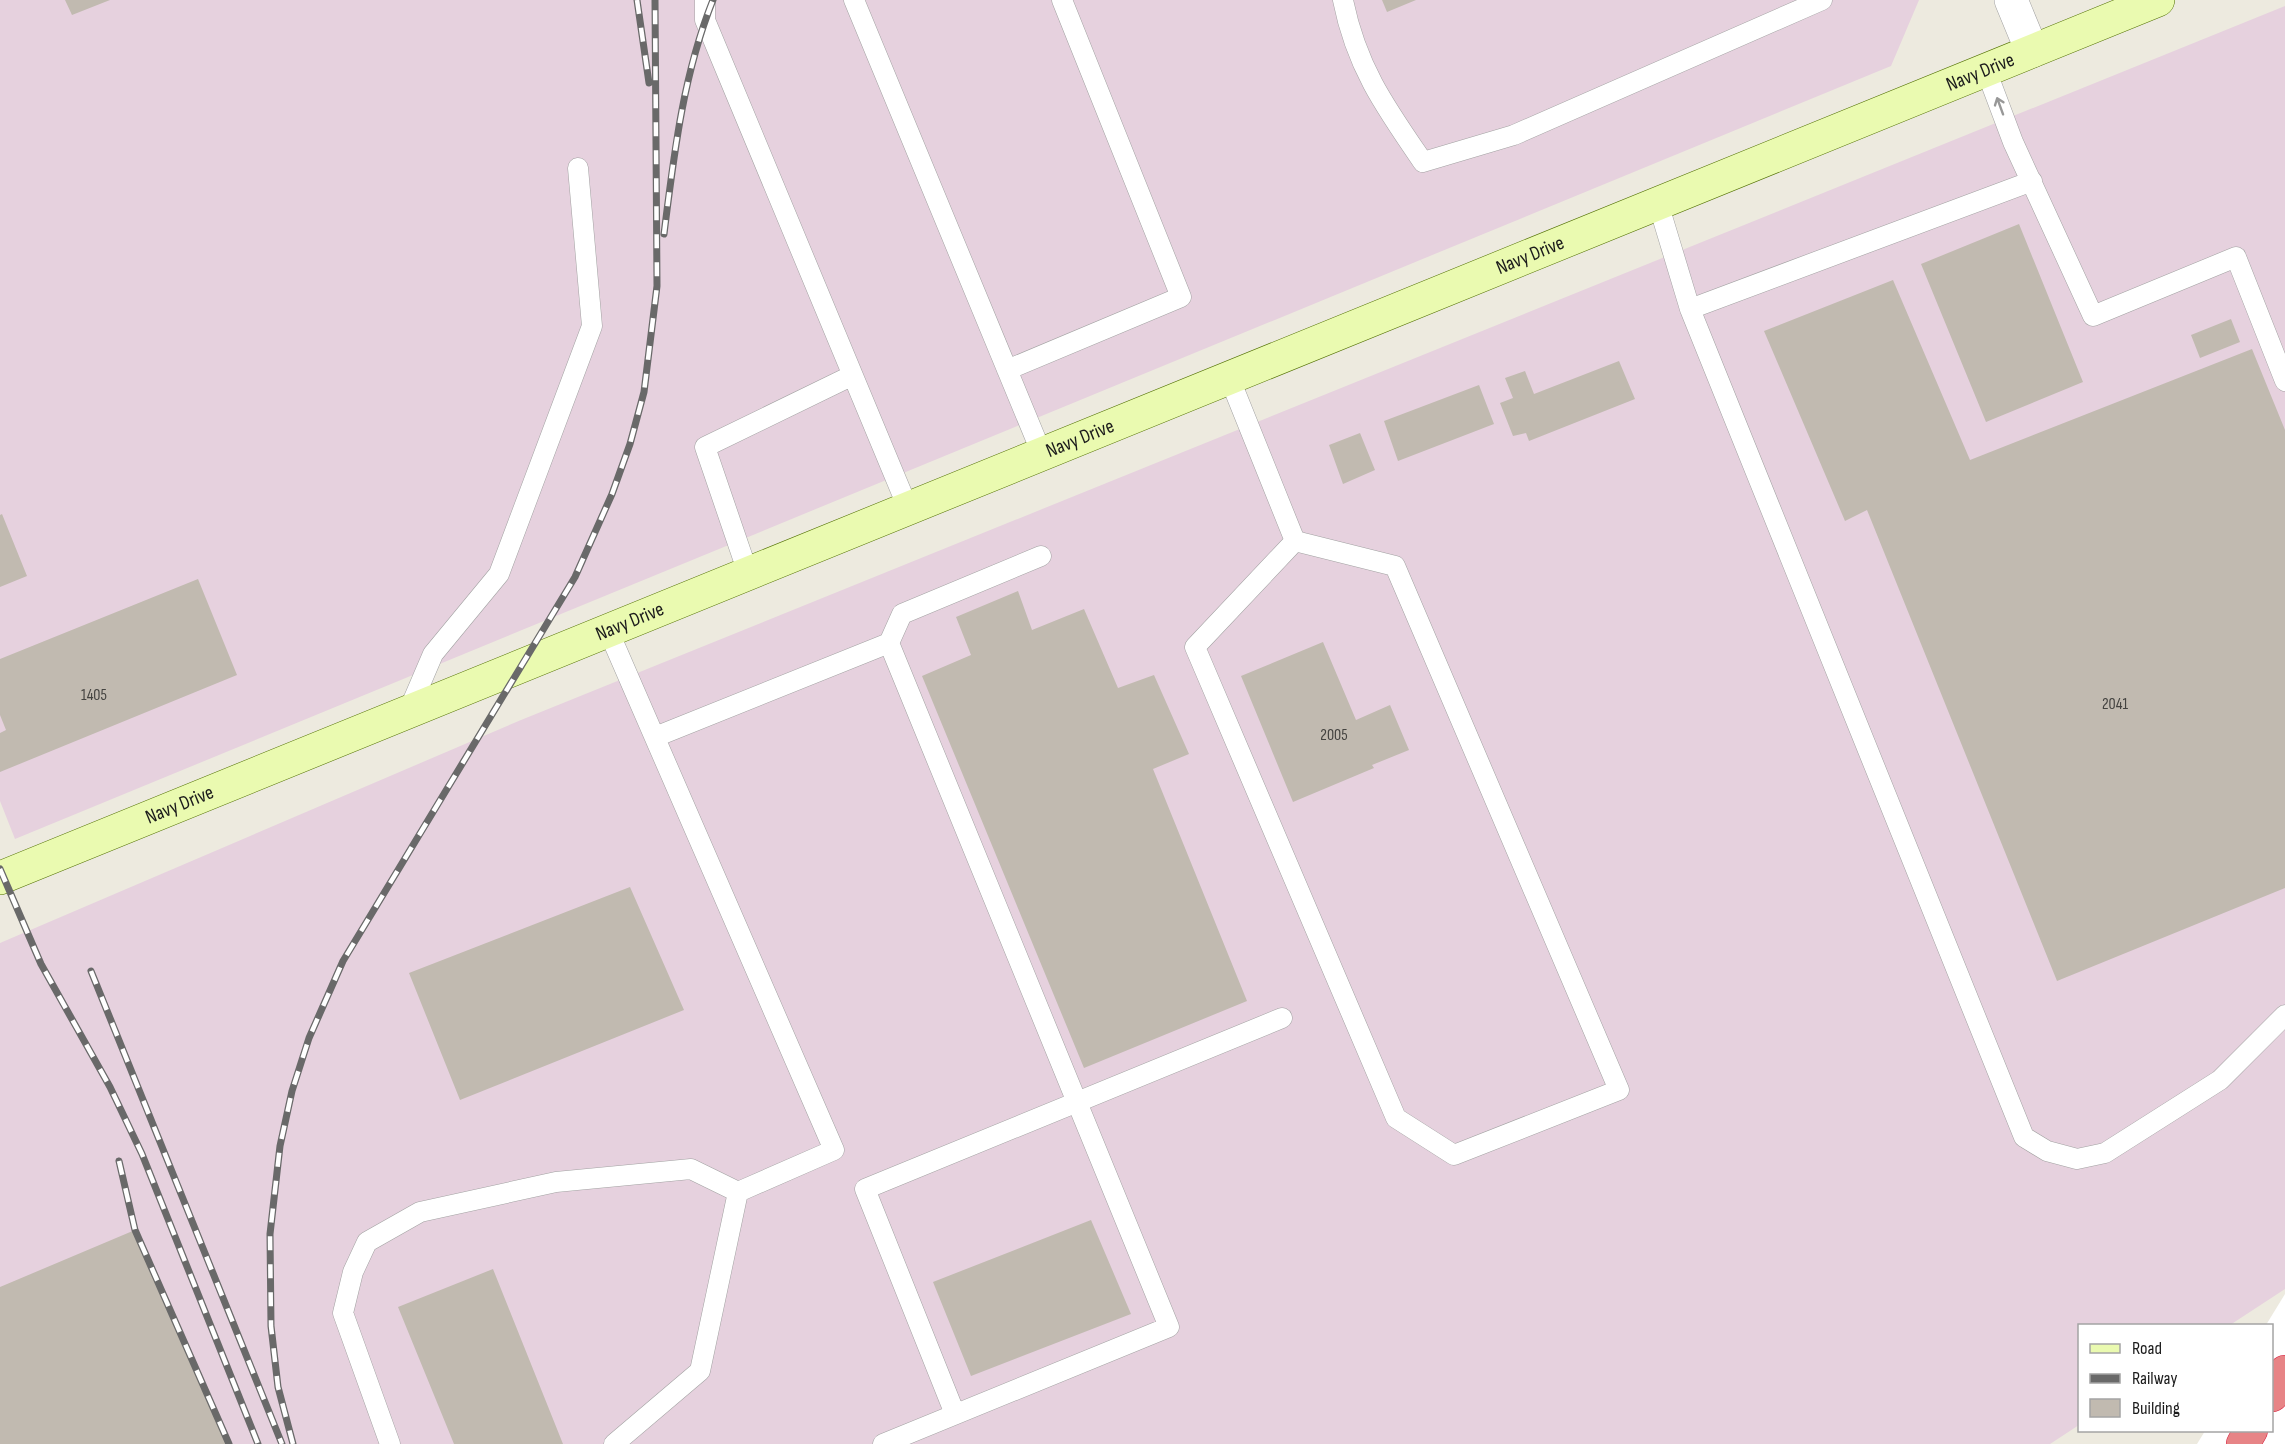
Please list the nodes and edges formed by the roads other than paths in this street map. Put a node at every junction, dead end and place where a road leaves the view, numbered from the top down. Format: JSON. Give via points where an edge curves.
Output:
{"nodes":[{"id":1,"x":705,"y":0,"type":"edge"},
{"id":2,"x":854,"y":0,"type":"edge"},
{"id":3,"x":1062,"y":0,"type":"edge"},
{"id":4,"x":1343,"y":0,"type":"edge"},
{"id":5,"x":1822,"y":0,"type":"edge"},
{"id":6,"x":2011,"y":0,"type":"edge"},
{"id":7,"x":2158,"y":0,"type":"edge"},
{"id":8,"x":2032,"y":51,"type":"junction"},
{"id":9,"x":1986,"y":70,"type":"junction"},
{"id":10,"x":578,"y":168,"type":"dead end"},
{"id":11,"x":2032,"y":181,"type":"junction"},
{"id":12,"x":1658,"y":203,"type":"junction"},
{"id":13,"x":1690,"y":309,"type":"junction"},
{"id":14,"x":1007,"y":370,"type":"junction"},
{"id":15,"x":851,"y":376,"type":"junction"},
{"id":16,"x":1229,"y":377,"type":"junction"},
{"id":17,"x":2285,"y":381,"type":"edge"},
{"id":18,"x":1042,"y":454,"type":"junction"},
{"id":19,"x":908,"y":508,"type":"junction"},
{"id":20,"x":1295,"y":541,"type":"junction"},
{"id":21,"x":1041,"y":556,"type":"dead end"},
{"id":22,"x":748,"y":573,"type":"junction"},
{"id":23,"x":608,"y":630,"type":"junction"},
{"id":24,"x":889,"y":643,"type":"junction"},
{"id":25,"x":409,"y":710,"type":"junction"},
{"id":26,"x":655,"y":736,"type":"junction"},
{"id":27,"x":0,"y":878,"type":"edge"},
{"id":28,"x":2285,"y":1015,"type":"edge"},
{"id":29,"x":1282,"y":1018,"type":"dead end"},
{"id":30,"x":1076,"y":1100,"type":"junction"},
{"id":31,"x":738,"y":1192,"type":"junction"},
{"id":32,"x":2285,"y":1372,"type":"edge"},
{"id":33,"x":2273,"y":1392,"type":"edge"},
{"id":34,"x":955,"y":1414,"type":"junction"},
{"id":35,"x":390,"y":1444,"type":"edge"},
{"id":36,"x":614,"y":1444,"type":"edge"},
{"id":37,"x":883,"y":1444,"type":"edge"}],
"edges":[{"from":1,"to":15,"type":"lane","via":[[705,20]]},
{"from":2,"to":14,"type":"lane"},
{"from":3,"to":14,"type":"lane","via":[[1181,297]]},
{"from":4,"to":5,"type":"lane","via":[[1350,35],[1377,95],[1423,162],[1514,135]]},
{"from":6,"to":8,"type":"street"},
{"from":7,"to":8,"type":"street","name":"Navy Drive"},
{"from":8,"to":9,"type":"street","name":"Navy Drive"},
{"from":11,"to":9,"type":"lane","one_way":true},
{"from":9,"to":12,"type":"street","name":"Navy Drive"},
{"from":10,"to":25,"type":"lane","via":[[592,326],[499,574],[433,654]]},
{"from":11,"to":13,"type":"lane"},
{"from":11,"to":17,"type":"lane","via":[[2092,316],[2236,257]]},
{"from":12,"to":13,"type":"lane"},
{"from":12,"to":16,"type":"street","name":"Navy Drive"},
{"from":13,"to":28,"type":"lane","via":[[2024,1137],[2047,1151],[2077,1159],[2105,1153],[2220,1080]]},
{"from":14,"to":18,"type":"lane"},
{"from":15,"to":19,"type":"lane"},
{"from":15,"to":22,"type":"lane","via":[[705,447]]},
{"from":16,"to":18,"type":"street","name":"Navy Drive"},
{"from":16,"to":20,"type":"lane"},
{"from":18,"to":19,"type":"street","name":"Navy Drive"},
{"from":19,"to":22,"type":"street","name":"Navy Drive"},
{"from":20,"to":20,"type":"lane","via":[[1195,647],[1396,1118],[1454,1155],[1619,1090],[1395,566]]},
{"from":21,"to":24,"type":"lane","via":[[902,614]]},
{"from":22,"to":23,"type":"street","name":"Navy Drive"},
{"from":23,"to":25,"type":"street","name":"Navy Drive"},
{"from":23,"to":26,"type":"lane"},
{"from":24,"to":26,"type":"lane"},
{"from":24,"to":30,"type":"lane"},
{"from":25,"to":27,"type":"street","name":"Navy Drive"},
{"from":26,"to":31,"type":"lane","via":[[834,1150]]},
{"from":29,"to":30,"type":"lane"},
{"from":30,"to":34,"type":"lane","via":[[865,1189]]},
{"from":30,"to":34,"type":"lane","via":[[1169,1327]]},
{"from":31,"to":35,"type":"lane","via":[[691,1169],[556,1182],[420,1212],[367,1242],[353,1272],[342,1313]]},
{"from":31,"to":36,"type":"lane","via":[[700,1371]]},
{"from":32,"to":33,"type":"highway"},
{"from":34,"to":37,"type":"lane"}]}
